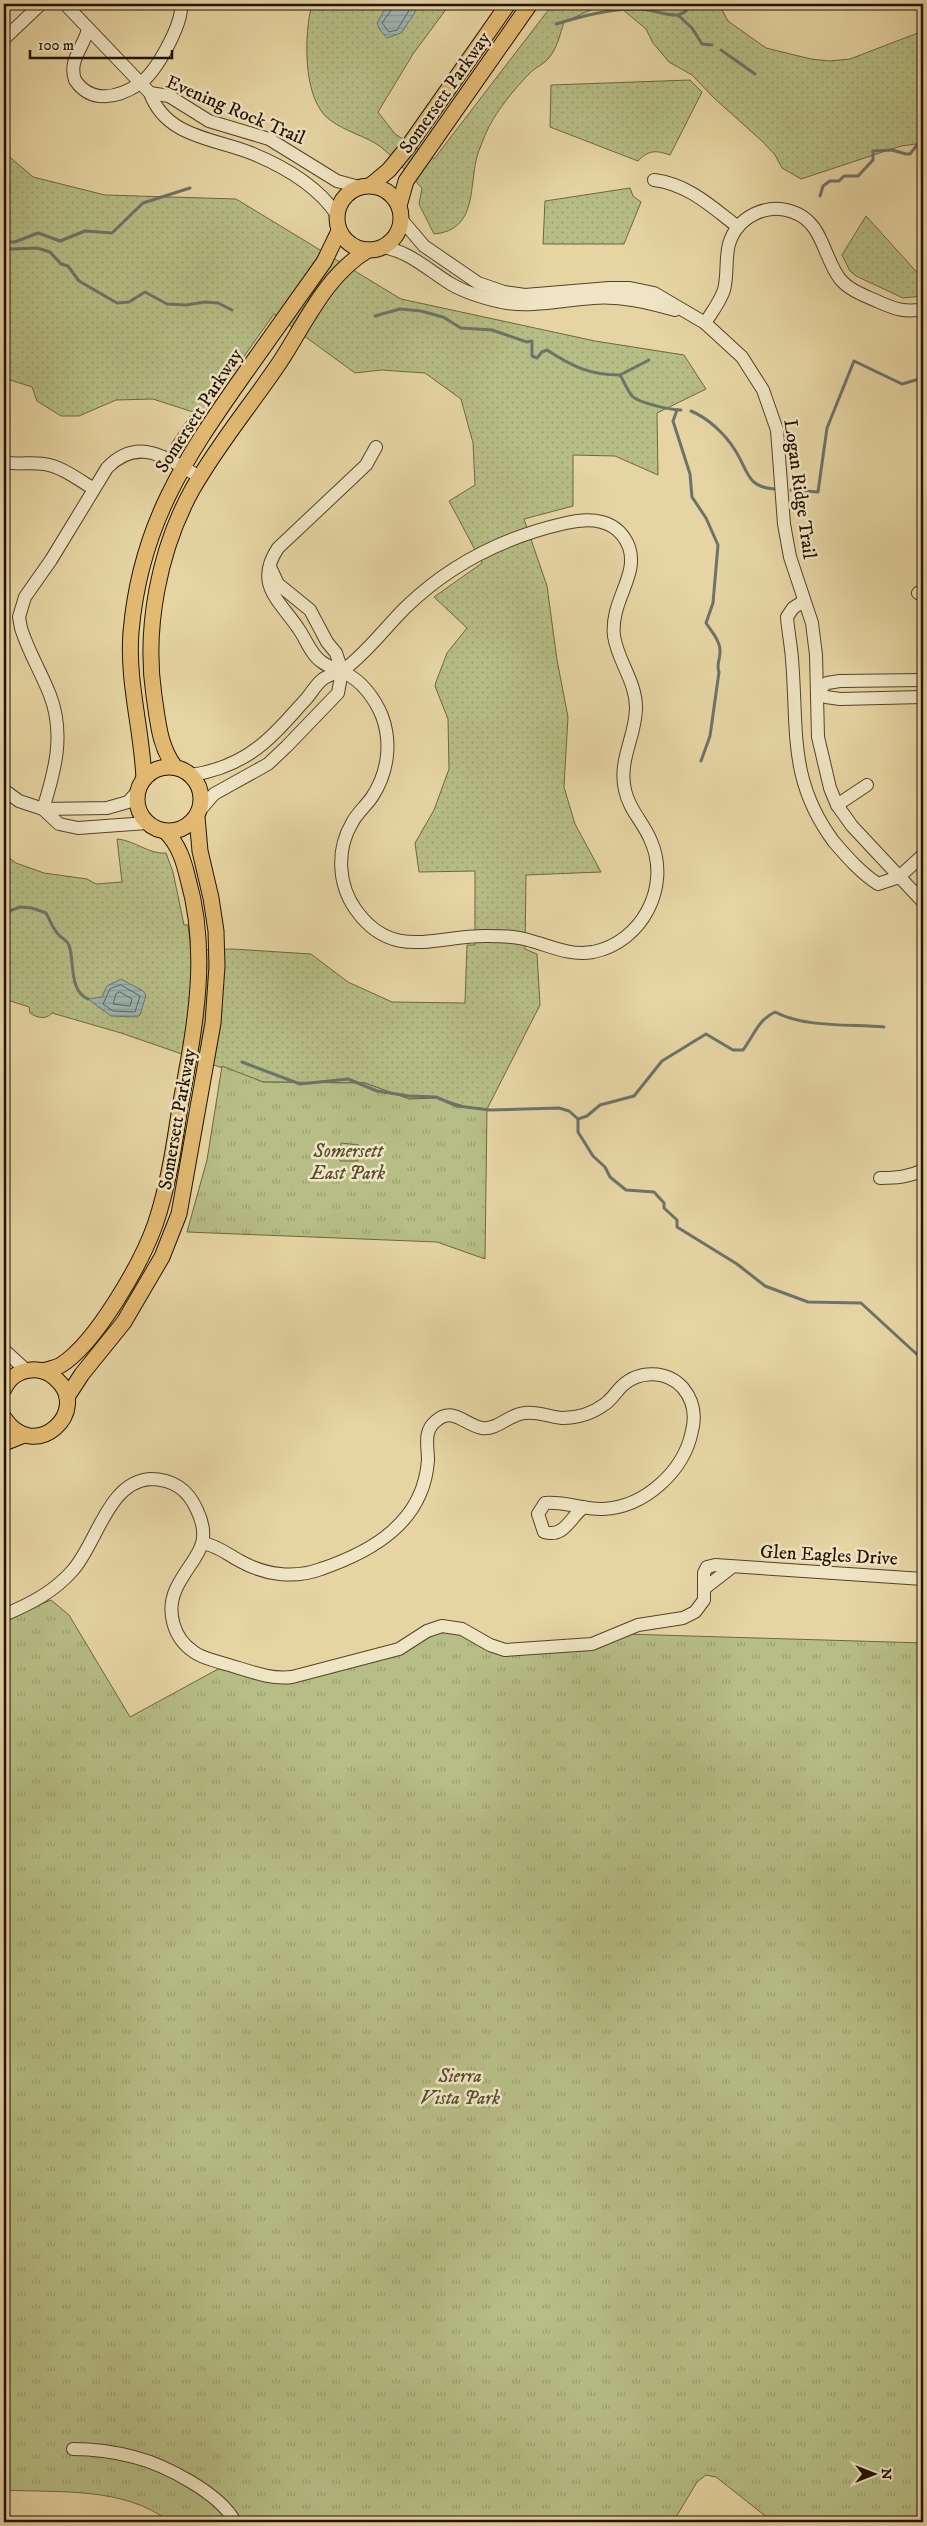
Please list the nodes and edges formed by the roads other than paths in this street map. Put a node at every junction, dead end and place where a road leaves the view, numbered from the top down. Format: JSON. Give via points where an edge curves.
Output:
{"nodes":[{"id":1,"x":41,"y":4,"type":"edge"},
{"id":2,"x":64,"y":4,"type":"edge"},
{"id":3,"x":181,"y":4,"type":"edge"},
{"id":4,"x":508,"y":4,"type":"edge"},
{"id":5,"x":530,"y":4,"type":"edge"},
{"id":6,"x":88,"y":29,"type":"junction"},
{"id":7,"x":4,"y":39,"type":"edge"},
{"id":8,"x":140,"y":84,"type":"junction"},
{"id":9,"x":150,"y":93,"type":"junction"},
{"id":10,"x":654,"y":180,"type":"dead end"},
{"id":11,"x":365,"y":186,"type":"junction"},
{"id":12,"x":400,"y":212,"type":"junction"},
{"id":13,"x":337,"y":215,"type":"junction"},
{"id":14,"x":738,"y":227,"type":"junction"},
{"id":15,"x":340,"y":231,"type":"junction"},
{"id":16,"x":375,"y":248,"type":"junction"},
{"id":17,"x":923,"y":309,"type":"edge"},
{"id":18,"x":690,"y":314,"type":"junction"},
{"id":19,"x":705,"y":323,"type":"junction"},
{"id":20,"x":376,"y":447,"type":"dead end"},
{"id":21,"x":4,"y":462,"type":"edge"},
{"id":22,"x":182,"y":467,"type":"junction"},
{"id":23,"x":200,"y":477,"type":"junction"},
{"id":24,"x":94,"y":489,"type":"junction"},
{"id":25,"x":269,"y":565,"type":"junction"},
{"id":26,"x":804,"y":601,"type":"junction"},
{"id":27,"x":342,"y":671,"type":"junction"},
{"id":28,"x":923,"y":680,"type":"edge"},
{"id":29,"x":817,"y":691,"type":"junction"},
{"id":30,"x":923,"y":697,"type":"edge"},
{"id":31,"x":175,"y":767,"type":"junction"},
{"id":32,"x":192,"y":776,"type":"junction"},
{"id":33,"x":141,"y":785,"type":"junction"},
{"id":34,"x":867,"y":785,"type":"dead end"},
{"id":35,"x":4,"y":790,"type":"edge"},
{"id":36,"x":837,"y":805,"type":"junction"},
{"id":37,"x":43,"y":809,"type":"junction"},
{"id":38,"x":199,"y":813,"type":"junction"},
{"id":39,"x":147,"y":823,"type":"junction"},
{"id":40,"x":166,"y":832,"type":"junction"},
{"id":41,"x":923,"y":855,"type":"edge"},
{"id":42,"x":899,"y":877,"type":"junction"},
{"id":43,"x":923,"y":902,"type":"edge"},
{"id":44,"x":923,"y":1170,"type":"edge"},
{"id":45,"x":880,"y":1178,"type":"dead end"},
{"id":46,"x":4,"y":1350,"type":"edge"},
{"id":47,"x":26,"y":1370,"type":"junction"},
{"id":48,"x":43,"y":1371,"type":"junction"},
{"id":49,"x":4,"y":1389,"type":"edge"},
{"id":50,"x":67,"y":1397,"type":"junction"},
{"id":51,"x":4,"y":1418,"type":"edge"},
{"id":52,"x":24,"y":1435,"type":"junction"},
{"id":53,"x":4,"y":1443,"type":"edge"},
{"id":54,"x":584,"y":1507,"type":"dead end"},
{"id":55,"x":203,"y":1542,"type":"junction"},
{"id":56,"x":923,"y":1579,"type":"edge"},
{"id":57,"x":4,"y":1615,"type":"edge"},
{"id":58,"x":73,"y":2449,"type":"dead end"},
{"id":59,"x":235,"y":2522,"type":"edge"}],
"edges":[{"from":1,"to":7,"type":"street"},
{"from":2,"to":6,"type":"street","name":"Evening Rock Trail"},
{"from":3,"to":8,"type":"street","via":[[178,27]]},
{"from":4,"to":11,"type":"main road","name":"Somersett Parkway","via":[[407,148],[389,170]]},
{"from":5,"to":12,"type":"main road","name":"Somersett Parkway","via":[[406,181]]},
{"from":6,"to":8,"type":"street","name":"Evening Rock Trail"},
{"from":6,"to":8,"type":"street","via":[[73,66],[73,76],[81,89],[106,97]]},
{"from":8,"to":9,"type":"street","name":"Evening Rock Trail"},
{"from":9,"to":11,"type":"street","name":"Evening Rock Trail","via":[[169,96],[209,121],[269,139],[337,181]]},
{"from":9,"to":13,"type":"street","name":"Evening Rock Trail","via":[[156,108],[178,127],[283,168],[325,198]]},
{"from":10,"to":14,"type":"street","via":[[693,193]]},
{"from":11,"to":12,"type":"main road","via":[[388,192]]},
{"from":11,"to":13,"type":"main road","via":[[344,197]]},
{"from":12,"to":16,"type":"main road","via":[[395,236]]},
{"from":12,"to":18,"type":"street","name":"Logan Ridge Trail","via":[[424,246],[478,283],[525,295],[630,288],[654,293]]},
{"from":13,"to":15,"type":"main road"},
{"from":14,"to":17,"type":"street","via":[[761,211],[779,209],[794,212],[812,225],[837,274],[849,287],[897,310]]},
{"from":14,"to":19,"type":"street","via":[[729,246],[723,292]]},
{"from":15,"to":16,"type":"main road","via":[[351,244]]},
{"from":15,"to":22,"type":"main road","name":"Somersett Parkway","via":[[324,262]]},
{"from":16,"to":18,"type":"street","name":"Logan Ridge Trail","via":[[396,249],[465,290],[505,303],[520,305],[630,298]]},
{"from":16,"to":23,"type":"main road","name":"Somersett Parkway","via":[[341,271],[315,305],[286,353]]},
{"from":18,"to":19,"type":"street","name":"Logan Ridge Trail"},
{"from":19,"to":26,"type":"street","name":"Logan Ridge Trail","via":[[742,357],[759,382],[771,410],[780,451],[784,524],[790,558]]},
{"from":20,"to":25,"type":"street","via":[[366,465],[278,548]]},
{"from":21,"to":24,"type":"street","via":[[56,467]]},
{"from":22,"to":23,"type":"street"},
{"from":22,"to":24,"type":"street","via":[[154,453],[135,451],[115,460]]},
{"from":22,"to":33,"type":"main road","name":"Somersett Parkway","via":[[147,549],[137,588],[131,633]]},
{"from":23,"to":31,"type":"main road","name":"Somersett Parkway","via":[[170,544],[156,596],[152,633],[152,681],[158,725],[165,754]]},
{"from":24,"to":37,"type":"street","via":[[21,607],[20,628],[50,696],[58,731],[56,765]]},
{"from":25,"to":27,"type":"street","via":[[278,584],[310,610],[326,642],[336,653]]},
{"from":25,"to":27,"type":"street","via":[[269,585],[278,603],[320,662]]},
{"from":26,"to":29,"type":"street","name":"Logan Ridge Trail","via":[[813,631]]},
{"from":26,"to":42,"type":"street","via":[[787,617],[795,747],[800,774],[822,824],[842,852],[878,884]]},
{"from":27,"to":27,"type":"street","via":[[428,588],[473,556],[507,540],[585,519],[608,524],[624,537],[631,566],[616,607],[614,629],[617,651],[631,679],[636,704],[623,776],[628,801],[650,839],[656,857],[657,883],[653,901],[632,932],[610,946],[591,952],[564,952],[514,937],[475,936],[419,944],[384,935],[368,924],[350,901],[341,874],[343,845],[354,820],[379,785],[388,749],[378,706],[361,684]]},
{"from":27,"to":32,"type":"street","via":[[323,679],[288,720],[241,760]]},
{"from":27,"to":38,"type":"street","via":[[338,693],[287,746],[268,764],[214,794]]},
{"from":28,"to":29,"type":"street","via":[[840,681],[827,683]]},
{"from":29,"to":30,"type":"street","via":[[826,697],[840,699]]},
{"from":29,"to":36,"type":"street","name":"Logan Ridge Trail","via":[[818,737]]},
{"from":31,"to":32,"type":"main road"},
{"from":31,"to":33,"type":"main road","via":[[158,769]]},
{"from":32,"to":38,"type":"main road","via":[[201,791]]},
{"from":33,"to":37,"type":"street","via":[[128,802],[107,808]]},
{"from":33,"to":39,"type":"main road","via":[[138,808]]},
{"from":34,"to":36,"type":"street"},
{"from":35,"to":37,"type":"street","via":[[19,801]]},
{"from":36,"to":42,"type":"street","name":"Logan Ridge Trail"},
{"from":37,"to":39,"type":"street","via":[[59,824],[78,828]]},
{"from":38,"to":40,"type":"main road","via":[[184,829]]},
{"from":38,"to":50,"type":"main road","name":"Somersett Parkway","via":[[200,851],[214,915],[218,966],[212,1024],[180,1214],[162,1257],[124,1322]]},
{"from":39,"to":40,"type":"main road"},
{"from":40,"to":48,"type":"main road","name":"Somersett Parkway","via":[[182,856],[193,895],[200,969],[194,1026],[165,1191],[145,1249],[119,1298],[71,1358]]},
{"from":41,"to":42,"type":"street"},
{"from":42,"to":43,"type":"street","name":"Logan Ridge Trail"},
{"from":44,"to":45,"type":"street","via":[[896,1178]]},
{"from":46,"to":47,"type":"street"},
{"from":47,"to":48,"type":"main road"},
{"from":47,"to":49,"type":"main road","via":[[12,1378]]},
{"from":48,"to":50,"type":"main road","via":[[58,1380]]},
{"from":50,"to":52,"type":"main road","name":"Somersett Parkway","via":[[65,1414],[56,1428],[35,1437]]},
{"from":51,"to":52,"type":"main road"},
{"from":52,"to":53,"type":"main road"},
{"from":54,"to":55,"type":"street","via":[[604,1509],[624,1504],[654,1489],[676,1469],[690,1442],[694,1414],[688,1394],[680,1385],[664,1376],[645,1375],[629,1381],[608,1402],[593,1411],[571,1418],[525,1413],[487,1428],[477,1427],[454,1415],[439,1418],[428,1430],[426,1476],[417,1503],[408,1516],[383,1541],[319,1570],[303,1574],[271,1573],[254,1568]]},
{"from":55,"to":56,"type":"street","name":"Glen Eagles Drive","via":[[173,1596],[172,1616],[177,1634],[188,1648],[202,1657],[276,1678],[292,1677],[399,1649],[427,1631],[442,1626],[462,1629],[505,1650],[592,1644],[638,1625],[690,1616],[700,1606],[706,1588],[704,1573],[707,1567],[715,1565]]},
{"from":55,"to":57,"type":"street","via":[[202,1521],[187,1494],[168,1481],[138,1482],[118,1495],[92,1544],[64,1580],[31,1603]]},
{"from":58,"to":59,"type":"street","via":[[135,2457],[161,2468],[210,2495]]}]}
